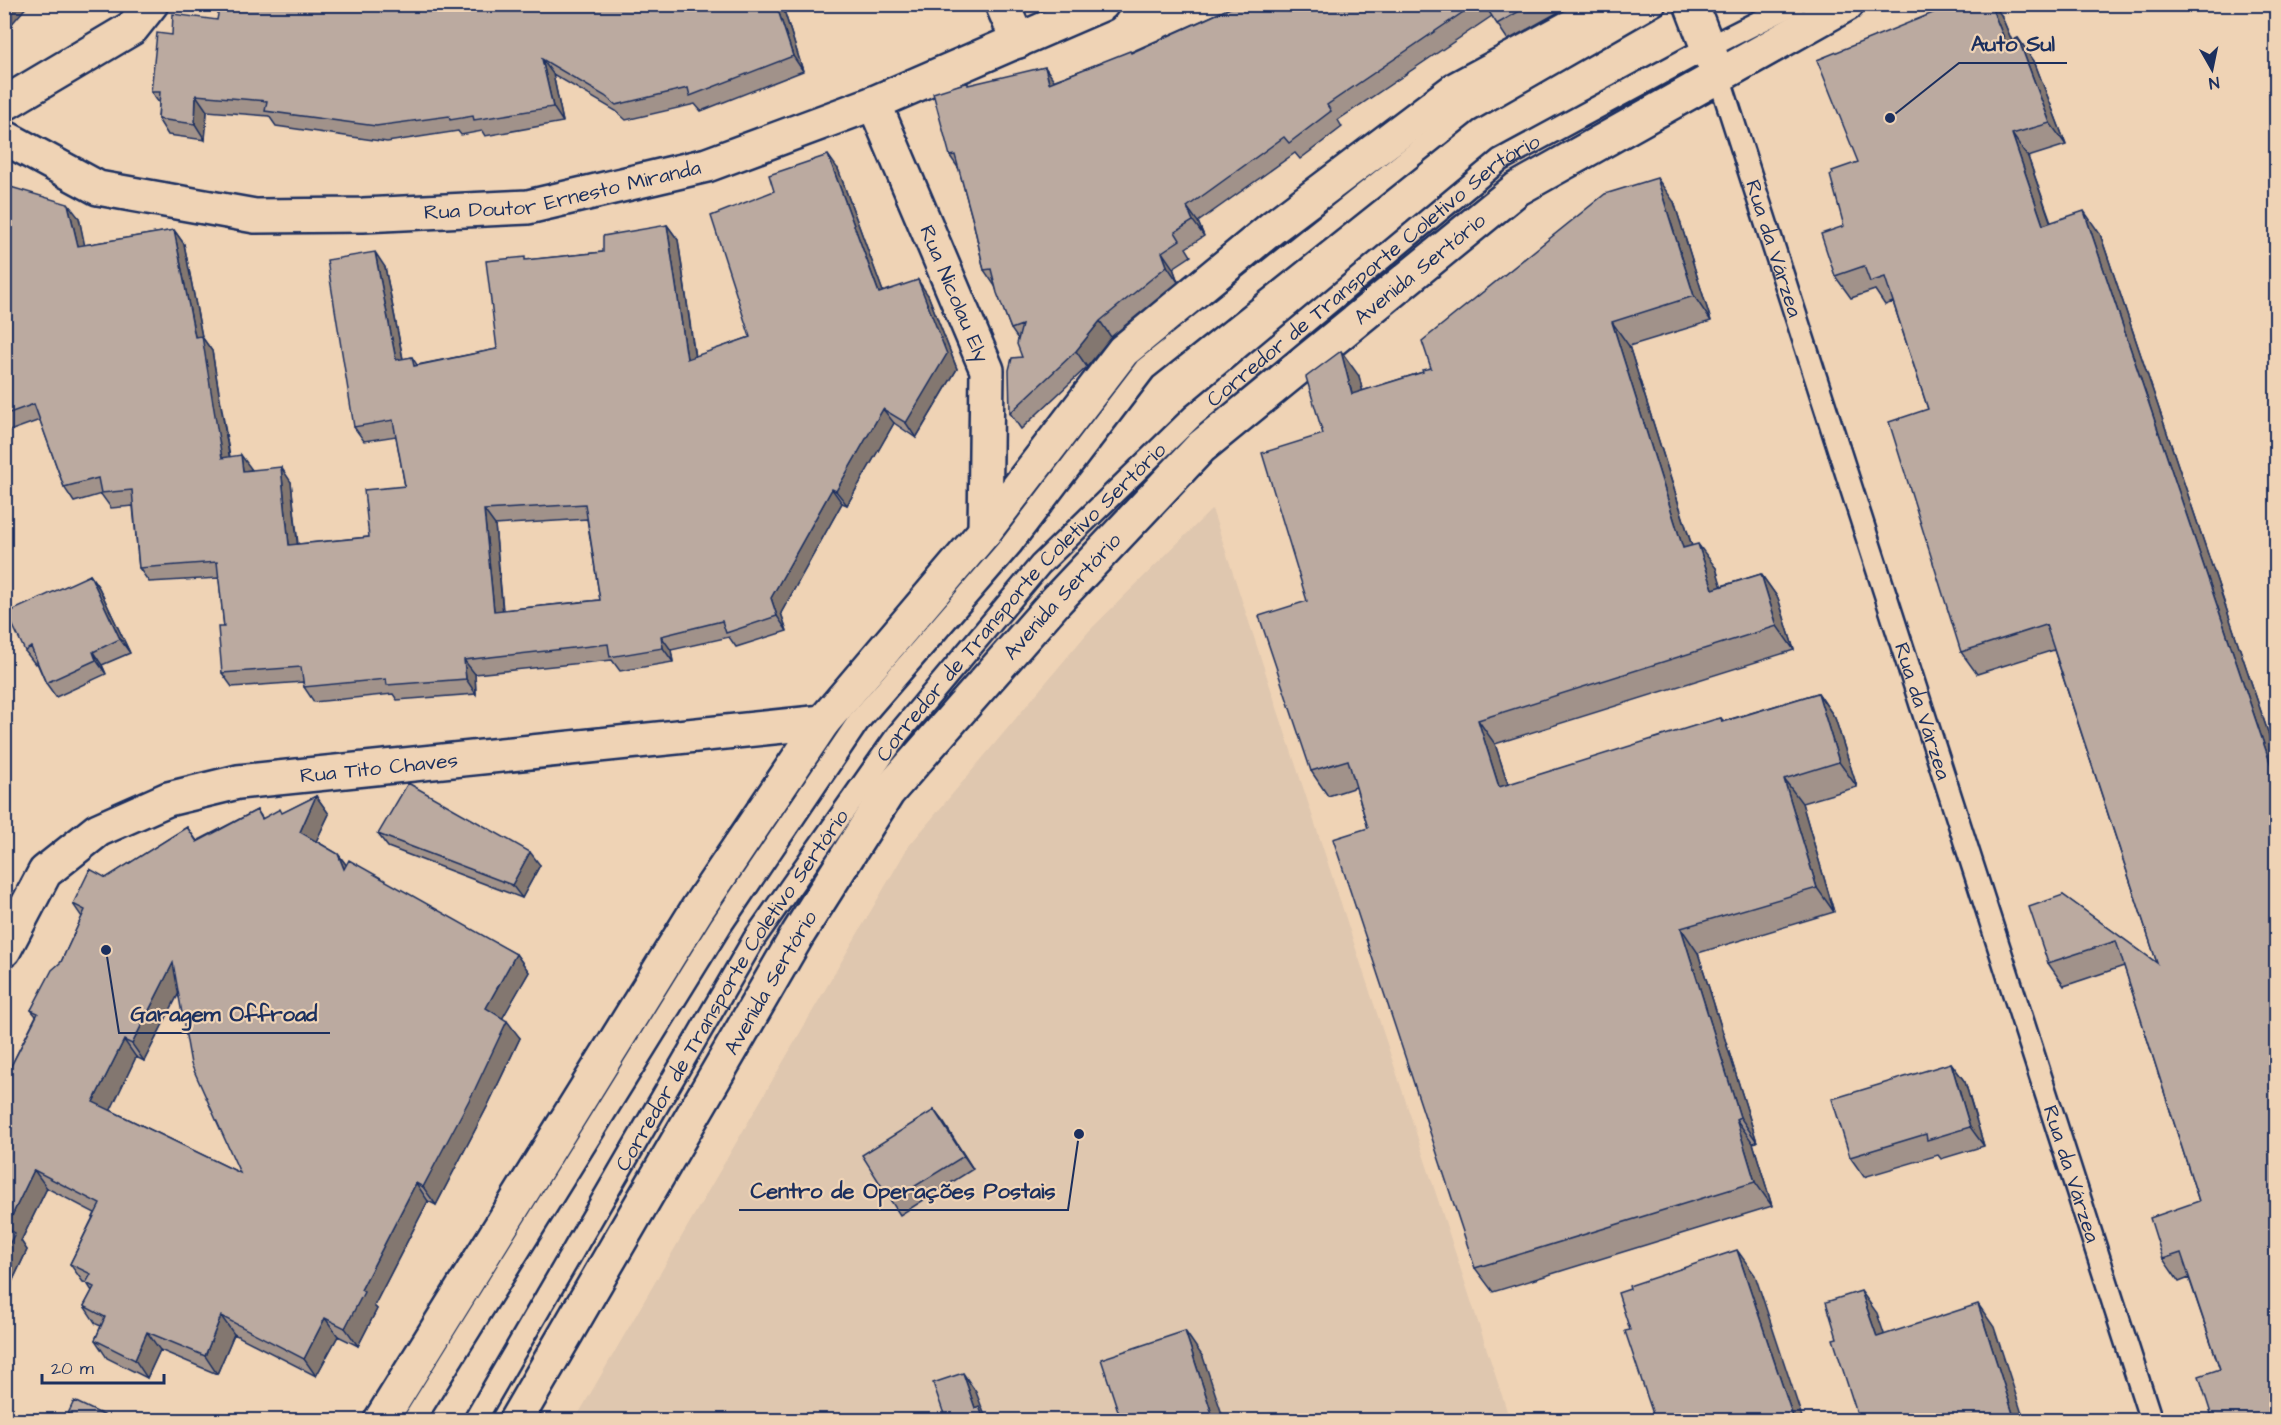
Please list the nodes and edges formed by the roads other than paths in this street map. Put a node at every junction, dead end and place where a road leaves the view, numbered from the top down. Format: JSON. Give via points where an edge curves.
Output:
{"nodes":[{"id":1,"x":152,"y":4,"type":"edge"},
{"id":2,"x":1002,"y":4,"type":"edge"},
{"id":3,"x":1102,"y":4,"type":"edge"},
{"id":4,"x":1613,"y":4,"type":"edge"},
{"id":5,"x":1655,"y":4,"type":"edge"},
{"id":6,"x":1691,"y":4,"type":"edge"},
{"id":7,"x":1794,"y":4,"type":"edge"},
{"id":8,"x":1848,"y":4,"type":"edge"},
{"id":9,"x":1018,"y":41,"type":"junction"},
{"id":10,"x":1713,"y":62,"type":"junction"},
{"id":11,"x":874,"y":103,"type":"junction"},
{"id":12,"x":4,"y":104,"type":"edge"},
{"id":13,"x":4,"y":137,"type":"edge"},
{"id":14,"x":986,"y":531,"type":"junction"},
{"id":15,"x":823,"y":722,"type":"junction"},
{"id":16,"x":858,"y":722,"type":"junction"},
{"id":17,"x":4,"y":950,"type":"edge"},
{"id":18,"x":381,"y":1420,"type":"edge"},
{"id":19,"x":414,"y":1420,"type":"edge"},
{"id":20,"x":475,"y":1420,"type":"edge"},
{"id":21,"x":516,"y":1420,"type":"edge"},
{"id":22,"x":2151,"y":1420,"type":"edge"}],
"edges":[{"from":1,"to":12,"type":"main road","via":[[132,28]]},
{"from":2,"to":9,"type":"main road"},
{"from":3,"to":9,"type":"main road","name":"Rua Doutor Ernesto Miranda"},
{"from":4,"to":14,"type":"main road","via":[[1456,89],[1272,228],[1123,351]]},
{"from":5,"to":16,"type":"lane","name":"Corredor de Transporte Coletivo Sertório","via":[[1467,112],[1144,369],[1011,545]]},
{"from":6,"to":10,"type":"main road","name":"Rua da Várzea"},
{"from":7,"to":10,"type":"lane","name":"Corredor de Transporte Coletivo Sertório"},
{"from":8,"to":10,"type":"main road","name":"Avenida Sertório"},
{"from":9,"to":11,"type":"main road","name":"Rua Doutor Ernesto Miranda"},
{"from":10,"to":20,"type":"lane","name":"Corredor de Transporte Coletivo Sertório","via":[[1500,160],[1193,416],[1040,565],[898,734],[754,939]]},
{"from":10,"to":21,"type":"main road","name":"Avenida Sertório","via":[[1517,189],[1201,447],[1046,612],[888,792],[798,934]]},
{"from":10,"to":22,"type":"lane","name":"Rua da Várzea"},
{"from":11,"to":13,"type":"main road","name":"Rua Doutor Ernesto Miranda","via":[[707,165],[528,207],[363,215],[255,216],[98,188]]},
{"from":11,"to":14,"type":"main road","name":"Rua Nicolau Ely","via":[[987,370]]},
{"from":14,"to":15,"type":"main road"},
{"from":15,"to":16,"type":"lane"},
{"from":15,"to":17,"type":"main road","name":"Rua Tito Chaves","via":[[237,782],[168,799],[98,830],[45,872]]},
{"from":15,"to":18,"type":"main road","via":[[698,908]]},
{"from":16,"to":19,"type":"lane","name":"Corredor de Transporte Coletivo Sertório","via":[[721,925]]}]}
